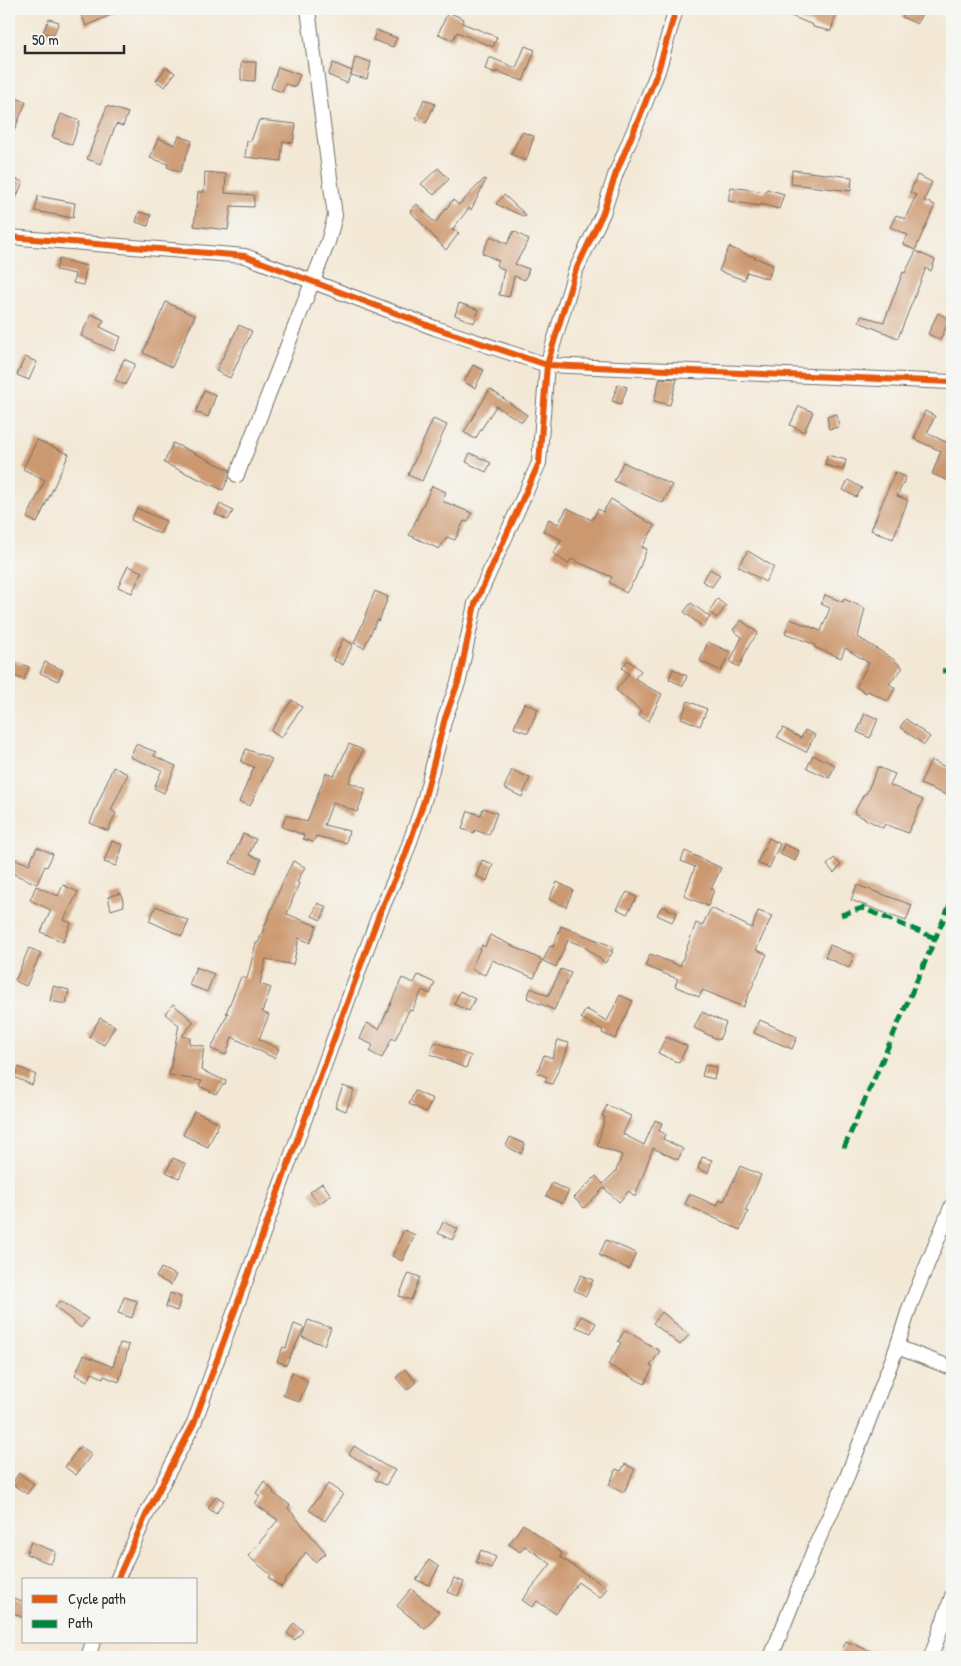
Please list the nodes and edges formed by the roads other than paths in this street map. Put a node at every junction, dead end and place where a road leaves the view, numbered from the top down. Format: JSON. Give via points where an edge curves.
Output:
{"nodes":[{"id":1,"x":308,"y":9,"type":"edge"},
{"id":2,"x":672,"y":11,"type":"edge"},
{"id":3,"x":9,"y":236,"type":"edge"},
{"id":4,"x":312,"y":281,"type":"junction"},
{"id":5,"x":547,"y":365,"type":"junction"},
{"id":6,"x":952,"y":382,"type":"edge"},
{"id":7,"x":237,"y":475,"type":"dead end"},
{"id":8,"x":951,"y":1213,"type":"edge"},
{"id":9,"x":897,"y":1347,"type":"junction"},
{"id":10,"x":952,"y":1368,"type":"edge"},
{"id":11,"x":118,"y":1578,"type":"edge"},
{"id":12,"x":952,"y":1596,"type":"edge"},
{"id":13,"x":92,"y":1644,"type":"edge"},
{"id":14,"x":88,"y":1657,"type":"edge"},
{"id":15,"x":771,"y":1657,"type":"edge"},
{"id":16,"x":931,"y":1657,"type":"edge"}],
"edges":[{"from":1,"to":4,"type":"street","via":[[335,216]]},
{"from":2,"to":5,"type":"street","via":[[658,72],[603,213],[574,272]]},
{"from":3,"to":4,"type":"street","via":[[245,256]]},
{"from":4,"to":5,"type":"street","via":[[435,328]]},
{"from":4,"to":7,"type":"street"},
{"from":5,"to":6,"type":"street"},
{"from":5,"to":11,"type":"street","via":[[539,463],[475,604],[459,680],[405,856],[380,915],[194,1423],[147,1513]]},
{"from":8,"to":9,"type":"street","via":[[910,1306]]},
{"from":9,"to":10,"type":"street"},
{"from":9,"to":15,"type":"street","via":[[845,1482]]},
{"from":12,"to":16,"type":"street"},
{"from":13,"to":14,"type":"street"}]}
